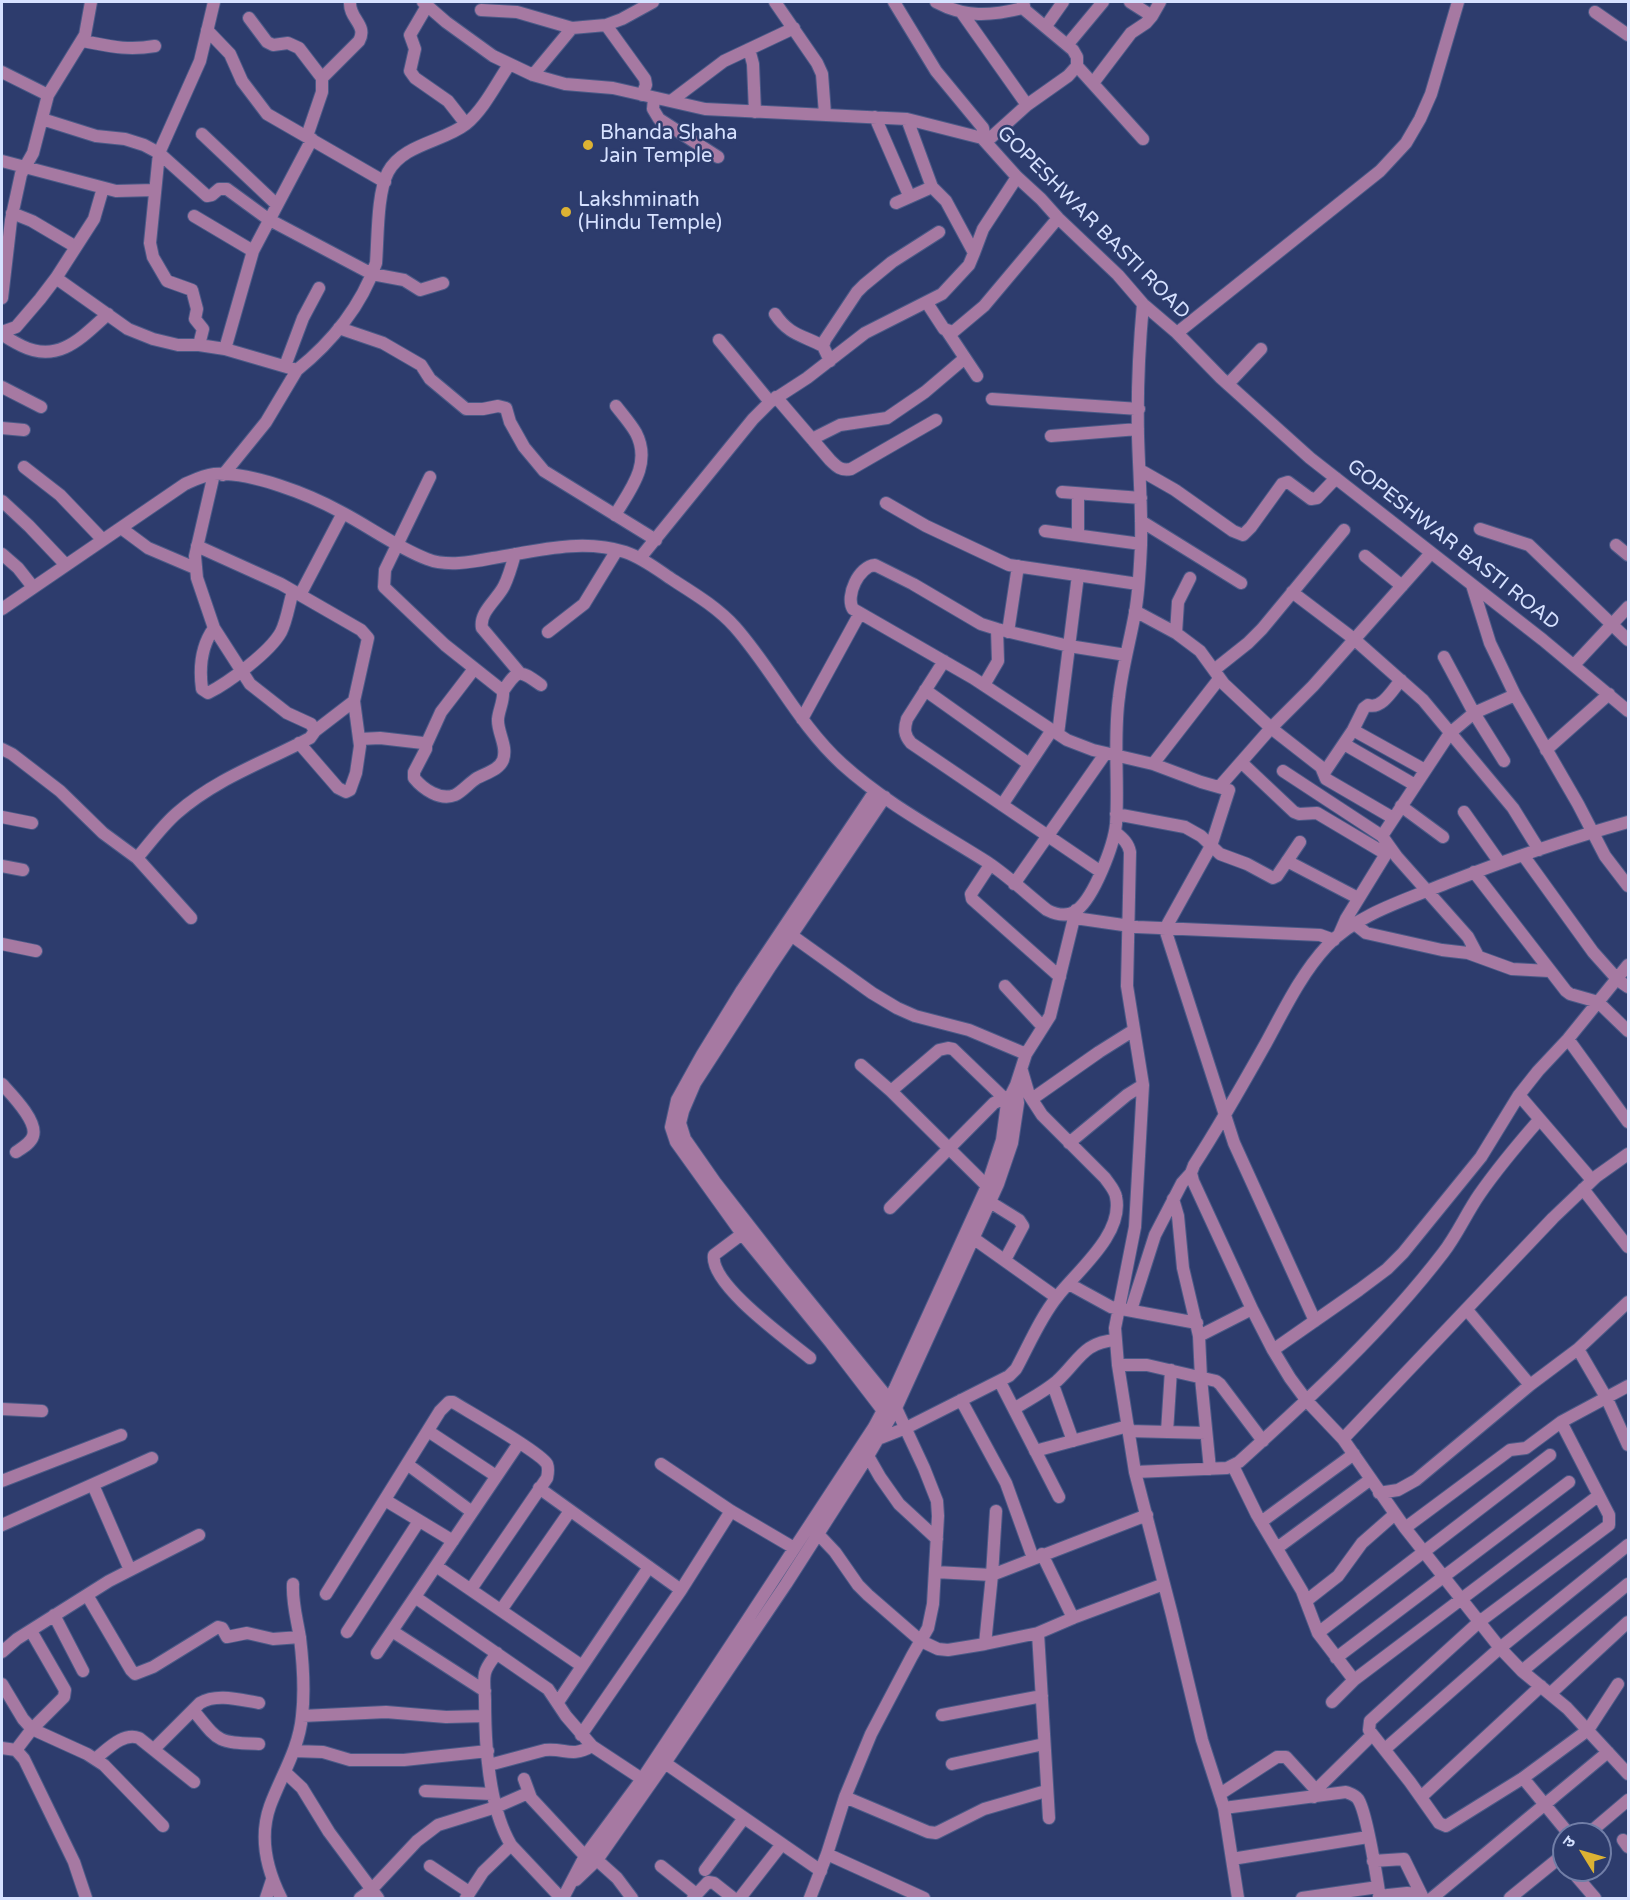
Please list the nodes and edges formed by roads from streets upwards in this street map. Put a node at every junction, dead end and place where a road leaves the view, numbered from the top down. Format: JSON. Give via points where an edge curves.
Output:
{"nodes":[{"id":1,"x":91,"y":2,"type":"edge"},
{"id":2,"x":214,"y":2,"type":"edge"},
{"id":3,"x":350,"y":2,"type":"edge"},
{"id":4,"x":775,"y":2,"type":"edge"},
{"id":5,"x":894,"y":2,"type":"edge"},
{"id":6,"x":936,"y":2,"type":"edge"},
{"id":7,"x":1063,"y":2,"type":"edge"},
{"id":8,"x":1102,"y":2,"type":"edge"},
{"id":9,"x":1130,"y":2,"type":"edge"},
{"id":10,"x":1160,"y":2,"type":"edge"},
{"id":11,"x":1458,"y":2,"type":"edge"},
{"id":12,"x":644,"y":3,"type":"edge"},
{"id":13,"x":425,"y":4,"type":"edge"},
{"id":14,"x":1023,"y":4,"type":"edge"},
{"id":15,"x":994,"y":8,"type":"edge"},
{"id":16,"x":481,"y":10,"type":"dead end"},
{"id":17,"x":1595,"y":12,"type":"dead end"},
{"id":18,"x":962,"y":13,"type":"junction"},
{"id":19,"x":1152,"y":16,"type":"junction"},
{"id":20,"x":249,"y":18,"type":"dead end"},
{"id":21,"x":606,"y":25,"type":"junction"},
{"id":22,"x":1046,"y":26,"type":"junction"},
{"id":23,"x":572,"y":28,"type":"junction"},
{"id":24,"x":794,"y":28,"type":"junction"},
{"id":25,"x":207,"y":30,"type":"junction"},
{"id":26,"x":1629,"y":35,"type":"edge"},
{"id":27,"x":82,"y":41,"type":"junction"},
{"id":28,"x":1068,"y":44,"type":"junction"},
{"id":29,"x":154,"y":46,"type":"dead end"},
{"id":30,"x":748,"y":49,"type":"junction"},
{"id":31,"x":509,"y":65,"type":"junction"},
{"id":32,"x":1077,"y":66,"type":"junction"},
{"id":33,"x":2,"y":72,"type":"edge"},
{"id":34,"x":533,"y":75,"type":"junction"},
{"id":35,"x":322,"y":78,"type":"junction"},
{"id":36,"x":1093,"y":83,"type":"junction"},
{"id":37,"x":48,"y":95,"type":"junction"},
{"id":38,"x":648,"y":97,"type":"junction"},
{"id":39,"x":671,"y":102,"type":"junction"},
{"id":40,"x":1027,"y":105,"type":"junction"},
{"id":41,"x":755,"y":112,"type":"junction"},
{"id":42,"x":825,"y":114,"type":"junction"},
{"id":43,"x":874,"y":117,"type":"junction"},
{"id":44,"x":42,"y":119,"type":"junction"},
{"id":45,"x":907,"y":119,"type":"junction"},
{"id":46,"x":466,"y":124,"type":"junction"},
{"id":47,"x":202,"y":134,"type":"dead end"},
{"id":48,"x":310,"y":138,"type":"junction"},
{"id":49,"x":1143,"y":139,"type":"dead end"},
{"id":50,"x":984,"y":140,"type":"junction"},
{"id":51,"x":159,"y":153,"type":"junction"},
{"id":52,"x":718,"y":157,"type":"dead end"},
{"id":53,"x":2,"y":161,"type":"edge"},
{"id":54,"x":24,"y":168,"type":"junction"},
{"id":55,"x":1017,"y":177,"type":"junction"},
{"id":56,"x":384,"y":182,"type":"junction"},
{"id":57,"x":932,"y":187,"type":"junction"},
{"id":58,"x":103,"y":188,"type":"junction"},
{"id":59,"x":155,"y":190,"type":"junction"},
{"id":60,"x":908,"y":193,"type":"dead end"},
{"id":61,"x":896,"y":203,"type":"dead end"},
{"id":62,"x":276,"y":204,"type":"junction"},
{"id":63,"x":12,"y":213,"type":"junction"},
{"id":64,"x":194,"y":216,"type":"dead end"},
{"id":65,"x":1058,"y":218,"type":"junction"},
{"id":66,"x":268,"y":219,"type":"junction"},
{"id":67,"x":939,"y":232,"type":"dead end"},
{"id":68,"x":76,"y":247,"type":"junction"},
{"id":69,"x":252,"y":251,"type":"junction"},
{"id":70,"x":974,"y":253,"type":"junction"},
{"id":71,"x":372,"y":274,"type":"junction"},
{"id":72,"x":56,"y":278,"type":"junction"},
{"id":73,"x":443,"y":283,"type":"dead end"},
{"id":74,"x":319,"y":288,"type":"dead end"},
{"id":75,"x":2,"y":298,"type":"edge"},
{"id":76,"x":927,"y":303,"type":"junction"},
{"id":77,"x":1143,"y":304,"type":"junction"},
{"id":78,"x":108,"y":314,"type":"junction"},
{"id":79,"x":775,"y":314,"type":"dead end"},
{"id":80,"x":339,"y":328,"type":"junction"},
{"id":81,"x":947,"y":331,"type":"junction"},
{"id":82,"x":2,"y":333,"type":"edge"},
{"id":83,"x":1177,"y":333,"type":"junction"},
{"id":84,"x":719,"y":340,"type":"dead end"},
{"id":85,"x":200,"y":345,"type":"junction"},
{"id":86,"x":823,"y":346,"type":"junction"},
{"id":87,"x":225,"y":349,"type":"junction"},
{"id":88,"x":1261,"y":349,"type":"dead end"},
{"id":89,"x":965,"y":358,"type":"junction"},
{"id":90,"x":830,"y":361,"type":"junction"},
{"id":91,"x":291,"y":368,"type":"junction"},
{"id":92,"x":977,"y":376,"type":"dead end"},
{"id":93,"x":1228,"y":384,"type":"junction"},
{"id":94,"x":2,"y":387,"type":"edge"},
{"id":95,"x":773,"y":399,"type":"junction"},
{"id":96,"x":992,"y":399,"type":"dead end"},
{"id":97,"x":616,"y":406,"type":"dead end"},
{"id":98,"x":41,"y":407,"type":"dead end"},
{"id":99,"x":1139,"y":410,"type":"junction"},
{"id":100,"x":936,"y":420,"type":"dead end"},
{"id":101,"x":2,"y":428,"type":"edge"},
{"id":102,"x":1138,"y":429,"type":"junction"},
{"id":103,"x":24,"y":430,"type":"dead end"},
{"id":104,"x":1051,"y":436,"type":"dead end"},
{"id":105,"x":812,"y":439,"type":"junction"},
{"id":106,"x":24,"y":467,"type":"dead end"},
{"id":107,"x":1140,"y":470,"type":"junction"},
{"id":108,"x":219,"y":474,"type":"junction"},
{"id":109,"x":430,"y":477,"type":"dead end"},
{"id":110,"x":1336,"y":478,"type":"junction"},
{"id":111,"x":1062,"y":492,"type":"dead end"},
{"id":112,"x":1078,"y":494,"type":"junction"},
{"id":113,"x":1141,"y":498,"type":"junction"},
{"id":114,"x":2,"y":501,"type":"edge"},
{"id":115,"x":886,"y":503,"type":"dead end"},
{"id":116,"x":343,"y":513,"type":"junction"},
{"id":117,"x":615,"y":515,"type":"junction"},
{"id":118,"x":1141,"y":521,"type":"junction"},
{"id":119,"x":121,"y":528,"type":"junction"},
{"id":120,"x":1480,"y":529,"type":"dead end"},
{"id":121,"x":1344,"y":530,"type":"dead end"},
{"id":122,"x":1045,"y":531,"type":"dead end"},
{"id":123,"x":1078,"y":535,"type":"junction"},
{"id":124,"x":103,"y":540,"type":"junction"},
{"id":125,"x":656,"y":540,"type":"junction"},
{"id":126,"x":397,"y":544,"type":"junction"},
{"id":127,"x":1141,"y":544,"type":"junction"},
{"id":128,"x":1616,"y":545,"type":"dead end"},
{"id":129,"x":197,"y":546,"type":"junction"},
{"id":130,"x":617,"y":550,"type":"junction"},
{"id":131,"x":1431,"y":553,"type":"junction"},
{"id":132,"x":2,"y":554,"type":"edge"},
{"id":133,"x":515,"y":554,"type":"junction"},
{"id":134,"x":1629,"y":555,"type":"edge"},
{"id":135,"x":1365,"y":556,"type":"dead end"},
{"id":136,"x":640,"y":558,"type":"junction"},
{"id":137,"x":65,"y":564,"type":"junction"},
{"id":138,"x":1018,"y":566,"type":"junction"},
{"id":139,"x":195,"y":568,"type":"junction"},
{"id":140,"x":1078,"y":575,"type":"junction"},
{"id":141,"x":1190,"y":578,"type":"dead end"},
{"id":142,"x":1241,"y":583,"type":"dead end"},
{"id":143,"x":1138,"y":584,"type":"junction"},
{"id":144,"x":1472,"y":585,"type":"junction"},
{"id":145,"x":1402,"y":586,"type":"junction"},
{"id":146,"x":33,"y":587,"type":"junction"},
{"id":147,"x":1293,"y":592,"type":"junction"},
{"id":148,"x":296,"y":593,"type":"junction"},
{"id":149,"x":1629,"y":607,"type":"edge"},
{"id":150,"x":2,"y":609,"type":"edge"},
{"id":151,"x":1135,"y":611,"type":"junction"},
{"id":152,"x":860,"y":613,"type":"junction"},
{"id":153,"x":1612,"y":625,"type":"junction"},
{"id":154,"x":214,"y":628,"type":"junction"},
{"id":155,"x":1002,"y":631,"type":"junction"},
{"id":156,"x":548,"y":632,"type":"dead end"},
{"id":157,"x":1176,"y":633,"type":"junction"},
{"id":158,"x":1354,"y":639,"type":"junction"},
{"id":159,"x":1629,"y":640,"type":"edge"},
{"id":160,"x":1069,"y":646,"type":"junction"},
{"id":161,"x":1126,"y":655,"type":"junction"},
{"id":162,"x":1444,"y":657,"type":"dead end"},
{"id":163,"x":944,"y":661,"type":"junction"},
{"id":164,"x":1574,"y":665,"type":"junction"},
{"id":165,"x":474,"y":669,"type":"junction"},
{"id":166,"x":241,"y":672,"type":"junction"},
{"id":167,"x":519,"y":672,"type":"junction"},
{"id":168,"x":1217,"y":674,"type":"junction"},
{"id":169,"x":1401,"y":680,"type":"junction"},
{"id":170,"x":541,"y":685,"type":"dead end"},
{"id":171,"x":984,"y":685,"type":"junction"},
{"id":172,"x":925,"y":690,"type":"junction"},
{"id":173,"x":503,"y":691,"type":"junction"},
{"id":174,"x":1609,"y":694,"type":"junction"},
{"id":175,"x":1515,"y":695,"type":"junction"},
{"id":176,"x":354,"y":701,"type":"junction"},
{"id":177,"x":1629,"y":711,"type":"edge"},
{"id":178,"x":1474,"y":713,"type":"junction"},
{"id":179,"x":802,"y":719,"type":"junction"},
{"id":180,"x":1271,"y":728,"type":"junction"},
{"id":181,"x":315,"y":730,"type":"junction"},
{"id":182,"x":1353,"y":730,"type":"junction"},
{"id":183,"x":1055,"y":732,"type":"junction"},
{"id":184,"x":1450,"y":733,"type":"junction"},
{"id":185,"x":360,"y":739,"type":"junction"},
{"id":186,"x":299,"y":743,"type":"junction"},
{"id":187,"x":1344,"y":744,"type":"junction"},
{"id":188,"x":426,"y":745,"type":"junction"},
{"id":189,"x":2,"y":749,"type":"edge"},
{"id":190,"x":1546,"y":750,"type":"junction"},
{"id":191,"x":1111,"y":755,"type":"junction"},
{"id":192,"x":1504,"y":761,"type":"dead end"},
{"id":193,"x":1241,"y":762,"type":"junction"},
{"id":194,"x":1029,"y":764,"type":"junction"},
{"id":195,"x":1153,"y":764,"type":"junction"},
{"id":196,"x":1425,"y":770,"type":"junction"},
{"id":197,"x":1283,"y":771,"type":"dead end"},
{"id":198,"x":1324,"y":773,"type":"junction"},
{"id":199,"x":1415,"y":785,"type":"junction"},
{"id":200,"x":1220,"y":786,"type":"junction"},
{"id":201,"x":880,"y":794,"type":"junction"},
{"id":202,"x":1002,"y":805,"type":"junction"},
{"id":203,"x":1401,"y":806,"type":"junction"},
{"id":204,"x":1464,"y":812,"type":"dead end"},
{"id":205,"x":1116,"y":814,"type":"junction"},
{"id":206,"x":2,"y":818,"type":"edge"},
{"id":207,"x":1393,"y":818,"type":"junction"},
{"id":208,"x":1629,"y":822,"type":"edge"},
{"id":209,"x":32,"y":823,"type":"dead end"},
{"id":210,"x":1114,"y":832,"type":"junction"},
{"id":211,"x":1591,"y":832,"type":"junction"},
{"id":212,"x":1048,"y":835,"type":"junction"},
{"id":213,"x":1382,"y":836,"type":"junction"},
{"id":214,"x":1443,"y":837,"type":"dead end"},
{"id":215,"x":1300,"y":842,"type":"dead end"},
{"id":216,"x":1211,"y":846,"type":"junction"},
{"id":217,"x":1539,"y":850,"type":"junction"},
{"id":218,"x":1388,"y":851,"type":"junction"},
{"id":219,"x":1523,"y":855,"type":"junction"},
{"id":220,"x":137,"y":858,"type":"junction"},
{"id":221,"x":1287,"y":861,"type":"junction"},
{"id":222,"x":1500,"y":863,"type":"junction"},
{"id":223,"x":990,"y":865,"type":"junction"},
{"id":224,"x":2,"y":866,"type":"edge"},
{"id":225,"x":23,"y":870,"type":"dead end"},
{"id":226,"x":1101,"y":872,"type":"junction"},
{"id":227,"x":1474,"y":872,"type":"junction"},
{"id":228,"x":1014,"y":884,"type":"junction"},
{"id":229,"x":1629,"y":886,"type":"edge"},
{"id":230,"x":1428,"y":891,"type":"junction"},
{"id":231,"x":1358,"y":898,"type":"junction"},
{"id":232,"x":1075,"y":914,"type":"junction"},
{"id":233,"x":192,"y":918,"type":"dead end"},
{"id":234,"x":1356,"y":925,"type":"junction"},
{"id":235,"x":1127,"y":927,"type":"junction"},
{"id":236,"x":1165,"y":929,"type":"junction"},
{"id":237,"x":791,"y":935,"type":"junction"},
{"id":238,"x":1336,"y":938,"type":"junction"},
{"id":239,"x":2,"y":944,"type":"edge"},
{"id":240,"x":36,"y":951,"type":"dead end"},
{"id":241,"x":1478,"y":956,"type":"junction"},
{"id":242,"x":1629,"y":964,"type":"edge"},
{"id":243,"x":1549,"y":971,"type":"junction"},
{"id":244,"x":1060,"y":977,"type":"junction"},
{"id":245,"x":1618,"y":980,"type":"junction"},
{"id":246,"x":1005,"y":986,"type":"dead end"},
{"id":247,"x":1629,"y":987,"type":"edge"},
{"id":248,"x":1598,"y":1002,"type":"junction"},
{"id":249,"x":1043,"y":1027,"type":"junction"},
{"id":250,"x":1134,"y":1030,"type":"junction"},
{"id":251,"x":1629,"y":1031,"type":"edge"},
{"id":252,"x":1568,"y":1039,"type":"junction"},
{"id":253,"x":1026,"y":1054,"type":"junction"},
{"id":254,"x":861,"y":1065,"type":"dead end"},
{"id":255,"x":1022,"y":1071,"type":"junction"},
{"id":256,"x":2,"y":1084,"type":"edge"},
{"id":257,"x":1143,"y":1085,"type":"junction"},
{"id":258,"x":891,"y":1092,"type":"junction"},
{"id":259,"x":1011,"y":1093,"type":"junction"},
{"id":260,"x":1519,"y":1095,"type":"junction"},
{"id":261,"x":1032,"y":1100,"type":"junction"},
{"id":262,"x":1224,"y":1118,"type":"junction"},
{"id":263,"x":1539,"y":1120,"type":"junction"},
{"id":264,"x":1629,"y":1122,"type":"edge"},
{"id":265,"x":1070,"y":1143,"type":"junction"},
{"id":266,"x":949,"y":1148,"type":"junction"},
{"id":267,"x":16,"y":1152,"type":"dead end"},
{"id":268,"x":1629,"y":1154,"type":"edge"},
{"id":269,"x":1191,"y":1173,"type":"junction"},
{"id":270,"x":1592,"y":1180,"type":"junction"},
{"id":271,"x":987,"y":1186,"type":"junction"},
{"id":272,"x":1582,"y":1189,"type":"junction"},
{"id":273,"x":1173,"y":1199,"type":"junction"},
{"id":274,"x":990,"y":1202,"type":"junction"},
{"id":275,"x":890,"y":1208,"type":"dead end"},
{"id":276,"x":742,"y":1234,"type":"junction"},
{"id":277,"x":974,"y":1238,"type":"junction"},
{"id":278,"x":1629,"y":1247,"type":"edge"},
{"id":279,"x":1005,"y":1260,"type":"junction"},
{"id":280,"x":1069,"y":1284,"type":"junction"},
{"id":281,"x":1056,"y":1297,"type":"junction"},
{"id":282,"x":1629,"y":1302,"type":"edge"},
{"id":283,"x":1118,"y":1308,"type":"junction"},
{"id":284,"x":1252,"y":1309,"type":"junction"},
{"id":285,"x":1131,"y":1310,"type":"junction"},
{"id":286,"x":1467,"y":1310,"type":"junction"},
{"id":287,"x":1315,"y":1321,"type":"junction"},
{"id":288,"x":1198,"y":1329,"type":"junction"},
{"id":289,"x":1116,"y":1340,"type":"junction"},
{"id":290,"x":1578,"y":1349,"type":"junction"},
{"id":291,"x":1273,"y":1350,"type":"junction"},
{"id":292,"x":810,"y":1358,"type":"dead end"},
{"id":293,"x":1118,"y":1365,"type":"junction"},
{"id":294,"x":1171,"y":1370,"type":"junction"},
{"id":295,"x":1201,"y":1378,"type":"junction"},
{"id":296,"x":1000,"y":1382,"type":"junction"},
{"id":297,"x":1053,"y":1384,"type":"junction"},
{"id":298,"x":1530,"y":1385,"type":"junction"},
{"id":299,"x":1629,"y":1386,"type":"edge"},
{"id":300,"x":1607,"y":1399,"type":"junction"},
{"id":301,"x":961,"y":1400,"type":"junction"},
{"id":302,"x":1307,"y":1401,"type":"junction"},
{"id":303,"x":2,"y":1409,"type":"edge"},
{"id":304,"x":890,"y":1409,"type":"junction"},
{"id":305,"x":1014,"y":1409,"type":"junction"},
{"id":306,"x":42,"y":1411,"type":"dead end"},
{"id":307,"x":1561,"y":1422,"type":"junction"},
{"id":308,"x":906,"y":1428,"type":"junction"},
{"id":309,"x":1128,"y":1429,"type":"junction"},
{"id":310,"x":428,"y":1431,"type":"junction"},
{"id":311,"x":1167,"y":1432,"type":"junction"},
{"id":312,"x":1206,"y":1433,"type":"junction"},
{"id":313,"x":121,"y":1435,"type":"dead end"},
{"id":314,"x":878,"y":1439,"type":"junction"},
{"id":315,"x":1343,"y":1439,"type":"junction"},
{"id":316,"x":1073,"y":1441,"type":"junction"},
{"id":317,"x":1263,"y":1441,"type":"junction"},
{"id":318,"x":519,"y":1443,"type":"junction"},
{"id":319,"x":1629,"y":1445,"type":"edge"},
{"id":320,"x":1035,"y":1451,"type":"junction"},
{"id":321,"x":1354,"y":1455,"type":"junction"},
{"id":322,"x":1550,"y":1455,"type":"dead end"},
{"id":323,"x":868,"y":1456,"type":"junction"},
{"id":324,"x":152,"y":1458,"type":"dead end"},
{"id":325,"x":407,"y":1464,"type":"junction"},
{"id":326,"x":661,"y":1464,"type":"dead end"},
{"id":327,"x":1233,"y":1466,"type":"junction"},
{"id":328,"x":1210,"y":1469,"type":"junction"},
{"id":329,"x":1135,"y":1472,"type":"junction"},
{"id":330,"x":496,"y":1476,"type":"junction"},
{"id":331,"x":1371,"y":1479,"type":"junction"},
{"id":332,"x":2,"y":1481,"type":"edge"},
{"id":333,"x":1569,"y":1482,"type":"dead end"},
{"id":334,"x":93,"y":1485,"type":"junction"},
{"id":335,"x":539,"y":1488,"type":"junction"},
{"id":336,"x":1379,"y":1492,"type":"junction"},
{"id":337,"x":1598,"y":1496,"type":"junction"},
{"id":338,"x":1059,"y":1497,"type":"dead end"},
{"id":339,"x":385,"y":1500,"type":"junction"},
{"id":340,"x":570,"y":1511,"type":"junction"},
{"id":341,"x":472,"y":1512,"type":"junction"},
{"id":342,"x":731,"y":1512,"type":"junction"},
{"id":343,"x":996,"y":1512,"type":"dead end"},
{"id":344,"x":1395,"y":1514,"type":"junction"},
{"id":345,"x":1147,"y":1515,"type":"junction"},
{"id":346,"x":419,"y":1521,"type":"junction"},
{"id":347,"x":1261,"y":1522,"type":"junction"},
{"id":348,"x":2,"y":1526,"type":"edge"},
{"id":349,"x":1405,"y":1528,"type":"junction"},
{"id":350,"x":818,"y":1534,"type":"junction"},
{"id":351,"x":199,"y":1535,"type":"dead end"},
{"id":352,"x":937,"y":1539,"type":"junction"},
{"id":353,"x":453,"y":1541,"type":"junction"},
{"id":354,"x":1629,"y":1545,"type":"edge"},
{"id":355,"x":794,"y":1548,"type":"junction"},
{"id":356,"x":1276,"y":1548,"type":"junction"},
{"id":357,"x":1424,"y":1552,"type":"junction"},
{"id":358,"x":1038,"y":1556,"type":"junction"},
{"id":359,"x":436,"y":1566,"type":"junction"},
{"id":360,"x":649,"y":1567,"type":"junction"},
{"id":361,"x":130,"y":1570,"type":"junction"},
{"id":362,"x":935,"y":1572,"type":"junction"},
{"id":363,"x":992,"y":1575,"type":"junction"},
{"id":364,"x":1443,"y":1576,"type":"junction"},
{"id":365,"x":293,"y":1584,"type":"dead end"},
{"id":366,"x":1164,"y":1584,"type":"junction"},
{"id":367,"x":1629,"y":1584,"type":"edge"},
{"id":368,"x":471,"y":1589,"type":"junction"},
{"id":369,"x":681,"y":1590,"type":"junction"},
{"id":370,"x":87,"y":1594,"type":"junction"},
{"id":371,"x":326,"y":1594,"type":"dead end"},
{"id":372,"x":415,"y":1597,"type":"junction"},
{"id":373,"x":1461,"y":1600,"type":"junction"},
{"id":374,"x":1306,"y":1601,"type":"junction"},
{"id":375,"x":501,"y":1610,"type":"junction"},
{"id":376,"x":54,"y":1616,"type":"junction"},
{"id":377,"x":1073,"y":1618,"type":"junction"},
{"id":378,"x":1479,"y":1622,"type":"junction"},
{"id":379,"x":1629,"y":1622,"type":"edge"},
{"id":380,"x":31,"y":1631,"type":"junction"},
{"id":381,"x":392,"y":1631,"type":"junction"},
{"id":382,"x":347,"y":1632,"type":"dead end"},
{"id":383,"x":1038,"y":1633,"type":"junction"},
{"id":384,"x":1318,"y":1633,"type":"junction"},
{"id":385,"x":300,"y":1636,"type":"junction"},
{"id":386,"x":921,"y":1641,"type":"junction"},
{"id":387,"x":985,"y":1644,"type":"junction"},
{"id":388,"x":1500,"y":1648,"type":"junction"},
{"id":389,"x":2,"y":1652,"type":"edge"},
{"id":390,"x":377,"y":1653,"type":"dead end"},
{"id":391,"x":497,"y":1653,"type":"junction"},
{"id":392,"x":1336,"y":1658,"type":"junction"},
{"id":393,"x":582,"y":1666,"type":"junction"},
{"id":394,"x":83,"y":1671,"type":"dead end"},
{"id":395,"x":1522,"y":1671,"type":"junction"},
{"id":396,"x":1354,"y":1680,"type":"junction"},
{"id":397,"x":2,"y":1684,"type":"edge"},
{"id":398,"x":1618,"y":1684,"type":"dead end"},
{"id":399,"x":1546,"y":1690,"type":"junction"},
{"id":400,"x":485,"y":1691,"type":"junction"},
{"id":401,"x":1042,"y":1696,"type":"junction"},
{"id":402,"x":558,"y":1702,"type":"junction"},
{"id":403,"x":1332,"y":1702,"type":"dead end"},
{"id":404,"x":259,"y":1703,"type":"dead end"},
{"id":405,"x":193,"y":1710,"type":"junction"},
{"id":406,"x":942,"y":1714,"type":"dead end"},
{"id":407,"x":302,"y":1716,"type":"junction"},
{"id":408,"x":485,"y":1716,"type":"junction"},
{"id":409,"x":32,"y":1729,"type":"junction"},
{"id":410,"x":1588,"y":1730,"type":"junction"},
{"id":411,"x":581,"y":1735,"type":"junction"},
{"id":412,"x":1372,"y":1735,"type":"junction"},
{"id":413,"x":259,"y":1744,"type":"dead end"},
{"id":414,"x":1044,"y":1744,"type":"junction"},
{"id":415,"x":592,"y":1746,"type":"junction"},
{"id":416,"x":2,"y":1748,"type":"edge"},
{"id":417,"x":154,"y":1749,"type":"junction"},
{"id":418,"x":1385,"y":1749,"type":"junction"},
{"id":419,"x":16,"y":1750,"type":"junction"},
{"id":420,"x":294,"y":1751,"type":"junction"},
{"id":421,"x":488,"y":1751,"type":"junction"},
{"id":422,"x":1608,"y":1752,"type":"junction"},
{"id":423,"x":95,"y":1759,"type":"junction"},
{"id":424,"x":665,"y":1763,"type":"junction"},
{"id":425,"x":952,"y":1764,"type":"dead end"},
{"id":426,"x":489,"y":1765,"type":"junction"},
{"id":427,"x":1626,"y":1766,"type":"edge"},
{"id":428,"x":286,"y":1773,"type":"junction"},
{"id":429,"x":1523,"y":1778,"type":"junction"},
{"id":430,"x":524,"y":1779,"type":"dead end"},
{"id":431,"x":642,"y":1779,"type":"junction"},
{"id":432,"x":195,"y":1782,"type":"dead end"},
{"id":433,"x":425,"y":1791,"type":"dead end"},
{"id":434,"x":1046,"y":1791,"type":"junction"},
{"id":435,"x":528,"y":1793,"type":"junction"},
{"id":436,"x":492,"y":1794,"type":"junction"},
{"id":437,"x":1220,"y":1794,"type":"junction"},
{"id":438,"x":1315,"y":1794,"type":"junction"},
{"id":439,"x":845,"y":1797,"type":"junction"},
{"id":440,"x":1420,"y":1797,"type":"junction"},
{"id":441,"x":1629,"y":1800,"type":"edge"},
{"id":442,"x":1545,"y":1805,"type":"junction"},
{"id":443,"x":496,"y":1807,"type":"junction"},
{"id":444,"x":1224,"y":1808,"type":"junction"},
{"id":445,"x":744,"y":1818,"type":"junction"},
{"id":446,"x":1048,"y":1818,"type":"dead end"},
{"id":447,"x":1559,"y":1822,"type":"edge"},
{"id":448,"x":1602,"y":1822,"type":"edge"},
{"id":449,"x":163,"y":1826,"type":"dead end"},
{"id":450,"x":1368,"y":1837,"type":"junction"},
{"id":451,"x":782,"y":1844,"type":"junction"},
{"id":452,"x":511,"y":1845,"type":"junction"},
{"id":453,"x":827,"y":1854,"type":"junction"},
{"id":454,"x":591,"y":1858,"type":"junction"},
{"id":455,"x":1232,"y":1859,"type":"junction"},
{"id":456,"x":1372,"y":1861,"type":"junction"},
{"id":457,"x":1552,"y":1864,"type":"edge"},
{"id":458,"x":430,"y":1866,"type":"dead end"},
{"id":459,"x":661,"y":1866,"type":"dead end"},
{"id":460,"x":705,"y":1870,"type":"dead end"},
{"id":461,"x":821,"y":1871,"type":"junction"},
{"id":462,"x":272,"y":1880,"type":"junction"},
{"id":463,"x":1581,"y":1882,"type":"edge"},
{"id":464,"x":375,"y":1894,"type":"edge"},
{"id":465,"x":1379,"y":1894,"type":"edge"},
{"id":466,"x":467,"y":1895,"type":"edge"},
{"id":467,"x":565,"y":1895,"type":"edge"},
{"id":468,"x":694,"y":1896,"type":"edge"},
{"id":469,"x":1426,"y":1897,"type":"edge"},
{"id":470,"x":86,"y":1899,"type":"edge"},
{"id":471,"x":266,"y":1899,"type":"edge"},
{"id":472,"x":281,"y":1899,"type":"edge"},
{"id":473,"x":360,"y":1899,"type":"edge"},
{"id":474,"x":632,"y":1899,"type":"edge"},
{"id":475,"x":733,"y":1899,"type":"edge"},
{"id":476,"x":740,"y":1899,"type":"edge"},
{"id":477,"x":810,"y":1899,"type":"edge"},
{"id":478,"x":924,"y":1899,"type":"edge"},
{"id":479,"x":1238,"y":1899,"type":"edge"},
{"id":480,"x":1302,"y":1899,"type":"edge"},
{"id":481,"x":1510,"y":1899,"type":"edge"},
{"id":482,"x":1595,"y":1899,"type":"edge"}],
"edges":[{"from":1,"to":27,"type":"street"},
{"from":2,"to":25,"type":"street"},
{"from":3,"to":35,"type":"street","via":[[362,35]]},
{"from":4,"to":24,"type":"street"},
{"from":5,"to":50,"type":"street","via":[[936,70],[983,128]]},
{"from":6,"to":18,"type":"street"},
{"from":7,"to":22,"type":"street"},
{"from":8,"to":28,"type":"street"},
{"from":9,"to":19,"type":"street"},
{"from":10,"to":19,"type":"street"},
{"from":11,"to":83,"type":"street","via":[[1431,94],[1406,143],[1380,171]]},
{"from":12,"to":21,"type":"street","via":[[622,20]]},
{"from":13,"to":31,"type":"street","name":"GOPESHWAR BASTI ROAD","via":[[477,46]]},
{"from":13,"to":46,"type":"street","via":[[410,35],[415,49],[410,71],[448,101]]},
{"from":14,"to":15,"type":"street"},
{"from":14,"to":22,"type":"street"},
{"from":15,"to":18,"type":"street"},
{"from":16,"to":23,"type":"street","via":[[517,12]]},
{"from":17,"to":26,"type":"street"},
{"from":18,"to":40,"type":"street"},
{"from":19,"to":36,"type":"street","via":[[1131,33]]},
{"from":20,"to":35,"type":"street","via":[[267,42],[299,48]]},
{"from":21,"to":23,"type":"street"},
{"from":21,"to":38,"type":"street","via":[[645,79]]},
{"from":22,"to":28,"type":"street"},
{"from":23,"to":34,"type":"street"},
{"from":24,"to":30,"type":"street"},
{"from":24,"to":42,"type":"street","via":[[822,74]]},
{"from":25,"to":48,"type":"street","via":[[230,54],[242,81],[267,114]]},
{"from":25,"to":51,"type":"street","via":[[200,61]]},
{"from":27,"to":29,"type":"street","via":[[135,50]]},
{"from":27,"to":37,"type":"street"},
{"from":28,"to":32,"type":"street","via":[[1077,57]]},
{"from":30,"to":39,"type":"street","via":[[724,61]]},
{"from":30,"to":41,"type":"street","via":[[753,64]]},
{"from":31,"to":34,"type":"street","name":"GOPESHWAR BASTI ROAD"},
{"from":31,"to":46,"type":"street"},
{"from":32,"to":36,"type":"street"},
{"from":32,"to":40,"type":"street"},
{"from":33,"to":37,"type":"street"},
{"from":34,"to":38,"type":"street","name":"GOPESHWAR BASTI ROAD"},
{"from":35,"to":48,"type":"street"},
{"from":36,"to":49,"type":"street"},
{"from":37,"to":44,"type":"street"},
{"from":38,"to":39,"type":"street","name":"GOPESHWAR BASTI ROAD"},
{"from":38,"to":52,"type":"street","via":[[659,118]]},
{"from":39,"to":41,"type":"street","name":"GOPESHWAR BASTI ROAD"},
{"from":40,"to":50,"type":"street"},
{"from":41,"to":42,"type":"street","name":"GOPESHWAR BASTI ROAD"},
{"from":42,"to":43,"type":"street","name":"GOPESHWAR BASTI ROAD"},
{"from":43,"to":45,"type":"street","name":"GOPESHWAR BASTI ROAD"},
{"from":43,"to":60,"type":"street"},
{"from":44,"to":51,"type":"street","via":[[96,136],[125,139]]},
{"from":44,"to":54,"type":"street","via":[[33,153]]},
{"from":45,"to":50,"type":"street","name":"GOPESHWAR BASTI ROAD"},
{"from":45,"to":57,"type":"street"},
{"from":46,"to":56,"type":"street","via":[[401,157]]},
{"from":47,"to":62,"type":"street"},
{"from":48,"to":56,"type":"street"},
{"from":48,"to":62,"type":"street"},
{"from":50,"to":55,"type":"street","name":"GOPESHWAR BASTI ROAD"},
{"from":51,"to":59,"type":"street"},
{"from":51,"to":66,"type":"street","via":[[207,196],[227,189]]},
{"from":53,"to":54,"type":"street"},
{"from":54,"to":58,"type":"street"},
{"from":54,"to":63,"type":"street"},
{"from":55,"to":65,"type":"street","name":"GOPESHWAR BASTI ROAD"},
{"from":55,"to":70,"type":"street","via":[[983,229]]},
{"from":56,"to":71,"type":"street"},
{"from":57,"to":61,"type":"street"},
{"from":57,"to":70,"type":"street","via":[[946,201]]},
{"from":58,"to":59,"type":"street"},
{"from":58,"to":68,"type":"street","via":[[94,219]]},
{"from":59,"to":85,"type":"street","via":[[150,249],[167,281],[192,290],[197,309],[195,319],[202,329]]},
{"from":62,"to":66,"type":"street"},
{"from":63,"to":68,"type":"street"},
{"from":63,"to":75,"type":"street"},
{"from":64,"to":69,"type":"street"},
{"from":65,"to":77,"type":"street","name":"GOPESHWAR BASTI ROAD"},
{"from":65,"to":81,"type":"street","via":[[984,306],[953,332]]},
{"from":66,"to":69,"type":"street"},
{"from":66,"to":71,"type":"street"},
{"from":67,"to":86,"type":"street","via":[[864,285]]},
{"from":68,"to":72,"type":"street"},
{"from":69,"to":87,"type":"street"},
{"from":70,"to":76,"type":"street","via":[[952,285]]},
{"from":71,"to":73,"type":"street","via":[[404,280],[420,290]]},
{"from":71,"to":80,"type":"street"},
{"from":72,"to":78,"type":"street"},
{"from":72,"to":82,"type":"street","via":[[16,327]]},
{"from":74,"to":91,"type":"street","via":[[300,325]]},
{"from":76,"to":81,"type":"street"},
{"from":76,"to":90,"type":"street","via":[[865,333]]},
{"from":77,"to":83,"type":"street","name":"GOPESHWAR BASTI ROAD"},
{"from":77,"to":99,"type":"street"},
{"from":78,"to":82,"type":"street","via":[[70,345],[49,353],[31,350]]},
{"from":78,"to":85,"type":"street","via":[[128,329],[153,339]]},
{"from":79,"to":86,"type":"street","via":[[786,329]]},
{"from":80,"to":91,"type":"street","via":[[314,356]]},
{"from":80,"to":117,"type":"street","via":[[383,343],[421,365],[430,379],[466,409],[506,408],[520,441],[544,471]]},
{"from":81,"to":89,"type":"street"},
{"from":83,"to":93,"type":"street","name":"GOPESHWAR BASTI ROAD"},
{"from":84,"to":95,"type":"street"},
{"from":85,"to":87,"type":"street"},
{"from":86,"to":90,"type":"street"},
{"from":87,"to":91,"type":"street"},
{"from":88,"to":93,"type":"street"},
{"from":89,"to":92,"type":"street"},
{"from":89,"to":105,"type":"street","via":[[887,418],[840,424]]},
{"from":90,"to":95,"type":"street"},
{"from":91,"to":108,"type":"street","via":[[266,422]]},
{"from":93,"to":110,"type":"street","name":"GOPESHWAR BASTI ROAD"},
{"from":94,"to":98,"type":"street"},
{"from":95,"to":105,"type":"street"},
{"from":95,"to":125,"type":"street"},
{"from":96,"to":99,"type":"street"},
{"from":97,"to":117,"type":"street","via":[[636,432],[642,462],[638,477]]},
{"from":99,"to":102,"type":"street"},
{"from":100,"to":105,"type":"street","via":[[851,469],[844,470],[830,460]]},
{"from":101,"to":103,"type":"street"},
{"from":102,"to":104,"type":"street"},
{"from":102,"to":107,"type":"street"},
{"from":106,"to":124,"type":"street","via":[[60,495]]},
{"from":107,"to":110,"type":"street","via":[[1242,535],[1282,484],[1293,484],[1311,499],[1317,498]]},
{"from":107,"to":113,"type":"street"},
{"from":108,"to":116,"type":"street","via":[[285,487]]},
{"from":108,"to":119,"type":"street","via":[[185,484]]},
{"from":108,"to":129,"type":"street"},
{"from":109,"to":126,"type":"street"},
{"from":110,"to":131,"type":"street","name":"GOPESHWAR BASTI ROAD"},
{"from":111,"to":112,"type":"street"},
{"from":112,"to":113,"type":"street"},
{"from":112,"to":123,"type":"street"},
{"from":113,"to":118,"type":"street"},
{"from":114,"to":137,"type":"street"},
{"from":115,"to":138,"type":"street","via":[[988,557]]},
{"from":116,"to":126,"type":"street"},
{"from":116,"to":148,"type":"street"},
{"from":117,"to":125,"type":"street"},
{"from":118,"to":127,"type":"street"},
{"from":118,"to":142,"type":"street"},
{"from":119,"to":124,"type":"street"},
{"from":119,"to":139,"type":"street","via":[[148,548]]},
{"from":120,"to":153,"type":"street","via":[[1529,545]]},
{"from":121,"to":147,"type":"street"},
{"from":122,"to":123,"type":"street"},
{"from":123,"to":127,"type":"street"},
{"from":124,"to":137,"type":"street"},
{"from":125,"to":136,"type":"street"},
{"from":126,"to":133,"type":"street","via":[[428,560],[445,563]]},
{"from":126,"to":165,"type":"street","via":[[385,570],[384,587]]},
{"from":127,"to":143,"type":"street"},
{"from":128,"to":134,"type":"street"},
{"from":129,"to":139,"type":"street"},
{"from":129,"to":148,"type":"street"},
{"from":130,"to":133,"type":"street","via":[[588,545]]},
{"from":130,"to":136,"type":"street"},
{"from":130,"to":156,"type":"street","via":[[584,604]]},
{"from":131,"to":144,"type":"street","name":"GOPESHWAR BASTI ROAD"},
{"from":131,"to":145,"type":"street"},
{"from":132,"to":146,"type":"street"},
{"from":133,"to":167,"type":"street","via":[[503,588],[481,622]]},
{"from":135,"to":145,"type":"street"},
{"from":136,"to":179,"type":"street","via":[[704,600],[733,625]]},
{"from":137,"to":146,"type":"street"},
{"from":138,"to":140,"type":"street"},
{"from":138,"to":155,"type":"street"},
{"from":139,"to":154,"type":"street"},
{"from":140,"to":143,"type":"street"},
{"from":140,"to":160,"type":"street"},
{"from":141,"to":157,"type":"street","via":[[1178,602]]},
{"from":143,"to":151,"type":"street"},
{"from":144,"to":164,"type":"street","name":"GOPESHWAR BASTI ROAD"},
{"from":144,"to":175,"type":"street","via":[[1490,643]]},
{"from":145,"to":158,"type":"street"},
{"from":146,"to":150,"type":"street"},
{"from":147,"to":158,"type":"street"},
{"from":147,"to":168,"type":"street"},
{"from":148,"to":166,"type":"street","via":[[280,634]]},
{"from":148,"to":176,"type":"street","via":[[361,630],[368,638]]},
{"from":149,"to":153,"type":"street"},
{"from":151,"to":157,"type":"street"},
{"from":151,"to":161,"type":"street"},
{"from":152,"to":155,"type":"street","via":[[853,609],[850,599],[862,569],[875,565],[981,624]]},
{"from":152,"to":163,"type":"street"},
{"from":152,"to":179,"type":"street"},
{"from":153,"to":159,"type":"street"},
{"from":153,"to":164,"type":"street"},
{"from":154,"to":166,"type":"street"},
{"from":154,"to":166,"type":"street","via":[[202,651],[202,689],[208,693]]},
{"from":155,"to":160,"type":"street"},
{"from":155,"to":171,"type":"street","via":[[998,661]]},
{"from":157,"to":168,"type":"street","via":[[1200,651]]},
{"from":158,"to":169,"type":"street"},
{"from":158,"to":180,"type":"street"},
{"from":160,"to":161,"type":"street"},
{"from":160,"to":183,"type":"street"},
{"from":161,"to":191,"type":"street"},
{"from":162,"to":178,"type":"street"},
{"from":163,"to":171,"type":"street"},
{"from":163,"to":172,"type":"street"},
{"from":164,"to":174,"type":"street","name":"GOPESHWAR BASTI ROAD"},
{"from":165,"to":173,"type":"street"},
{"from":165,"to":188,"type":"street","via":[[441,712]]},
{"from":166,"to":181,"type":"street","via":[[257,691]]},
{"from":167,"to":170,"type":"street"},
{"from":167,"to":173,"type":"street"},
{"from":168,"to":180,"type":"street"},
{"from":168,"to":195,"type":"street"},
{"from":169,"to":182,"type":"street","via":[[1379,705],[1364,708]]},
{"from":169,"to":184,"type":"street"},
{"from":171,"to":183,"type":"street"},
{"from":172,"to":194,"type":"street"},
{"from":172,"to":202,"type":"street","via":[[907,719],[906,737]]},
{"from":173,"to":188,"type":"street","via":[[498,717],[504,752],[497,768],[455,795],[434,794],[414,778]]},
{"from":174,"to":177,"type":"street","name":"GOPESHWAR BASTI ROAD"},
{"from":174,"to":190,"type":"street"},
{"from":175,"to":178,"type":"street"},
{"from":175,"to":190,"type":"street"},
{"from":176,"to":181,"type":"street"},
{"from":176,"to":185,"type":"street"},
{"from":178,"to":184,"type":"street"},
{"from":178,"to":192,"type":"street"},
{"from":179,"to":201,"type":"street","via":[[842,764]]},
{"from":180,"to":193,"type":"street"},
{"from":180,"to":198,"type":"street"},
{"from":181,"to":186,"type":"street","via":[[310,738]]},
{"from":182,"to":187,"type":"street"},
{"from":182,"to":196,"type":"street"},
{"from":183,"to":191,"type":"street","via":[[1080,746]]},
{"from":183,"to":194,"type":"street"},
{"from":184,"to":196,"type":"street"},
{"from":184,"to":217,"type":"street","via":[[1513,808]]},
{"from":185,"to":186,"type":"street","via":[[356,773],[350,790],[345,792]]},
{"from":185,"to":188,"type":"street"},
{"from":186,"to":220,"type":"street","via":[[208,789],[176,814]]},
{"from":187,"to":198,"type":"street"},
{"from":187,"to":199,"type":"street"},
{"from":189,"to":220,"type":"street","via":[[60,791]]},
{"from":190,"to":211,"type":"street"},
{"from":191,"to":195,"type":"street"},
{"from":191,"to":205,"type":"street"},
{"from":191,"to":212,"type":"street"},
{"from":193,"to":200,"type":"street"},
{"from":193,"to":218,"type":"street","via":[[1294,812],[1317,813]]},
{"from":194,"to":202,"type":"street"},
{"from":195,"to":200,"type":"street"},
{"from":196,"to":199,"type":"street"},
{"from":197,"to":213,"type":"street"},
{"from":198,"to":207,"type":"street","via":[[1330,782]]},
{"from":199,"to":203,"type":"street"},
{"from":200,"to":216,"type":"street","via":[[1230,793]]},
{"from":201,"to":223,"type":"street"},
{"from":201,"to":237,"type":"street"},
{"from":201,"to":276,"type":"street","via":[[742,990],[677,1100],[671,1127],[675,1142]]},
{"from":202,"to":212,"type":"street"},
{"from":203,"to":207,"type":"street"},
{"from":203,"to":214,"type":"street"},
{"from":204,"to":222,"type":"street"},
{"from":205,"to":210,"type":"street"},
{"from":205,"to":216,"type":"street","via":[[1185,827]]},
{"from":206,"to":209,"type":"street"},
{"from":207,"to":213,"type":"street"},
{"from":208,"to":211,"type":"street"},
{"from":210,"to":226,"type":"street"},
{"from":210,"to":235,"type":"street","via":[[1129,845]]},
{"from":211,"to":217,"type":"street"},
{"from":211,"to":229,"type":"street"},
{"from":212,"to":226,"type":"street"},
{"from":212,"to":228,"type":"street"},
{"from":213,"to":218,"type":"street"},
{"from":215,"to":221,"type":"street"},
{"from":216,"to":221,"type":"street","via":[[1273,878]]},
{"from":216,"to":236,"type":"street"},
{"from":217,"to":219,"type":"street"},
{"from":218,"to":230,"type":"street"},
{"from":218,"to":231,"type":"street"},
{"from":219,"to":222,"type":"street"},
{"from":219,"to":245,"type":"street"},
{"from":220,"to":233,"type":"street"},
{"from":221,"to":231,"type":"street"},
{"from":222,"to":227,"type":"street"},
{"from":223,"to":228,"type":"street"},
{"from":223,"to":244,"type":"street","via":[[971,894],[972,899]]},
{"from":224,"to":225,"type":"street"},
{"from":226,"to":232,"type":"street"},
{"from":227,"to":230,"type":"street"},
{"from":227,"to":243,"type":"street"},
{"from":228,"to":232,"type":"street","via":[[1047,910]]},
{"from":230,"to":234,"type":"street"},
{"from":230,"to":241,"type":"street","via":[[1468,937]]},
{"from":231,"to":238,"type":"street"},
{"from":232,"to":235,"type":"street"},
{"from":232,"to":244,"type":"street"},
{"from":234,"to":238,"type":"street"},
{"from":234,"to":241,"type":"street","via":[[1366,933]]},
{"from":235,"to":236,"type":"street"},
{"from":235,"to":250,"type":"street","via":[[1127,986]]},
{"from":236,"to":238,"type":"street"},
{"from":236,"to":262,"type":"street"},
{"from":237,"to":253,"type":"street","via":[[897,1008],[969,1030]]},
{"from":237,"to":304,"type":"street","via":[[695,1083],[683,1111],[681,1132]]},
{"from":238,"to":262,"type":"street","via":[[1294,991]]},
{"from":239,"to":240,"type":"street"},
{"from":241,"to":243,"type":"street","via":[[1512,969]]},
{"from":242,"to":245,"type":"street"},
{"from":243,"to":248,"type":"street","via":[[1570,994]]},
{"from":244,"to":249,"type":"street","via":[[1050,1016]]},
{"from":245,"to":247,"type":"street"},
{"from":245,"to":248,"type":"street"},
{"from":246,"to":249,"type":"street"},
{"from":248,"to":251,"type":"street"},
{"from":248,"to":252,"type":"street"},
{"from":249,"to":253,"type":"street"},
{"from":250,"to":257,"type":"street"},
{"from":250,"to":261,"type":"street"},
{"from":252,"to":260,"type":"street"},
{"from":252,"to":264,"type":"street"},
{"from":253,"to":255,"type":"street"},
{"from":254,"to":258,"type":"street"},
{"from":255,"to":259,"type":"street"},
{"from":255,"to":261,"type":"street"},
{"from":256,"to":267,"type":"street","via":[[33,1127],[34,1135]]},
{"from":257,"to":265,"type":"street"},
{"from":257,"to":283,"type":"street","via":[[1135,1227]]},
{"from":258,"to":259,"type":"street","via":[[939,1050],[948,1048]]},
{"from":258,"to":266,"type":"street"},
{"from":259,"to":266,"type":"street","via":[[994,1103]]},
{"from":259,"to":271,"type":"street","via":[[1002,1140]]},
{"from":259,"to":274,"type":"street","via":[[1018,1103],[1012,1143]]},
{"from":260,"to":263,"type":"street"},
{"from":260,"to":287,"type":"street","via":[[1481,1157],[1403,1253]]},
{"from":261,"to":265,"type":"street"},
{"from":262,"to":269,"type":"street"},
{"from":262,"to":287,"type":"street"},
{"from":263,"to":270,"type":"street"},
{"from":263,"to":302,"type":"street","via":[[1479,1194],[1461,1227],[1412,1291]]},
{"from":265,"to":280,"type":"street","via":[[1105,1178],[1117,1204],[1100,1248]]},
{"from":266,"to":271,"type":"street"},
{"from":266,"to":275,"type":"street"},
{"from":268,"to":270,"type":"street"},
{"from":269,"to":273,"type":"street"},
{"from":269,"to":284,"type":"street"},
{"from":270,"to":272,"type":"street"},
{"from":271,"to":304,"type":"street"},
{"from":272,"to":278,"type":"street"},
{"from":272,"to":286,"type":"street"},
{"from":273,"to":285,"type":"street","via":[[1155,1235]]},
{"from":273,"to":288,"type":"street","via":[[1183,1268]]},
{"from":274,"to":277,"type":"street"},
{"from":274,"to":279,"type":"street","via":[[1023,1226]]},
{"from":276,"to":292,"type":"street","via":[[714,1255],[715,1268],[737,1298]]},
{"from":276,"to":304,"type":"street"},
{"from":277,"to":279,"type":"street"},
{"from":277,"to":304,"type":"street"},
{"from":279,"to":281,"type":"street"},
{"from":280,"to":281,"type":"street"},
{"from":280,"to":283,"type":"street","via":[[1103,1304]]},
{"from":281,"to":296,"type":"street","via":[[1016,1369]]},
{"from":282,"to":290,"type":"street"},
{"from":283,"to":285,"type":"street"},
{"from":283,"to":289,"type":"street"},
{"from":284,"to":288,"type":"street"},
{"from":284,"to":291,"type":"street"},
{"from":285,"to":288,"type":"street"},
{"from":286,"to":298,"type":"street"},
{"from":286,"to":315,"type":"street"},
{"from":287,"to":291,"type":"street"},
{"from":288,"to":295,"type":"street"},
{"from":289,"to":293,"type":"street"},
{"from":289,"to":297,"type":"street","via":[[1091,1346]]},
{"from":290,"to":298,"type":"street"},
{"from":290,"to":300,"type":"street"},
{"from":291,"to":302,"type":"street"},
{"from":293,"to":294,"type":"street"},
{"from":293,"to":309,"type":"street"},
{"from":294,"to":295,"type":"street"},
{"from":294,"to":311,"type":"street"},
{"from":295,"to":312,"type":"street"},
{"from":295,"to":317,"type":"street","via":[[1220,1384]]},
{"from":296,"to":301,"type":"street"},
{"from":296,"to":305,"type":"street"},
{"from":297,"to":305,"type":"street"},
{"from":297,"to":316,"type":"street"},
{"from":298,"to":336,"type":"street","via":[[1405,1488]]},
{"from":299,"to":300,"type":"street"},
{"from":300,"to":307,"type":"street"},
{"from":300,"to":319,"type":"street"},
{"from":301,"to":308,"type":"street"},
{"from":301,"to":358,"type":"street","via":[[1006,1483]]},
{"from":302,"to":315,"type":"street"},
{"from":302,"to":317,"type":"street"},
{"from":303,"to":306,"type":"street"},
{"from":304,"to":308,"type":"street"},
{"from":304,"to":314,"type":"street"},
{"from":304,"to":355,"type":"street"},
{"from":305,"to":320,"type":"street"},
{"from":307,"to":337,"type":"street"},
{"from":307,"to":349,"type":"street","via":[[1526,1448],[1510,1450]]},
{"from":308,"to":314,"type":"street"},
{"from":308,"to":352,"type":"street","via":[[937,1501]]},
{"from":309,"to":311,"type":"street"},
{"from":309,"to":316,"type":"street"},
{"from":309,"to":329,"type":"street"},
{"from":310,"to":318,"type":"street","via":[[446,1404],[453,1402]]},
{"from":310,"to":325,"type":"street"},
{"from":310,"to":330,"type":"street"},
{"from":311,"to":312,"type":"street"},
{"from":312,"to":328,"type":"street"},
{"from":313,"to":332,"type":"street"},
{"from":314,"to":323,"type":"street"},
{"from":315,"to":321,"type":"street"},
{"from":316,"to":320,"type":"street"},
{"from":317,"to":327,"type":"street"},
{"from":318,"to":330,"type":"street"},
{"from":318,"to":335,"type":"street","via":[[546,1462],[547,1478]]},
{"from":320,"to":338,"type":"street"},
{"from":321,"to":331,"type":"street"},
{"from":321,"to":347,"type":"street"},
{"from":322,"to":357,"type":"street"},
{"from":323,"to":350,"type":"street"},
{"from":323,"to":352,"type":"street","via":[[899,1504]]},
{"from":324,"to":334,"type":"street"},
{"from":325,"to":339,"type":"street"},
{"from":325,"to":341,"type":"street"},
{"from":326,"to":342,"type":"street"},
{"from":327,"to":328,"type":"street"},
{"from":327,"to":347,"type":"street"},
{"from":328,"to":329,"type":"street"},
{"from":329,"to":345,"type":"street"},
{"from":330,"to":341,"type":"street"},
{"from":331,"to":336,"type":"street"},
{"from":331,"to":356,"type":"street"},
{"from":333,"to":364,"type":"street"},
{"from":334,"to":348,"type":"street"},
{"from":334,"to":361,"type":"street"},
{"from":335,"to":340,"type":"street"},
{"from":335,"to":368,"type":"street"},
{"from":336,"to":344,"type":"street"},
{"from":337,"to":373,"type":"street"},
{"from":337,"to":378,"type":"street","via":[[1609,1515],[1609,1524]]},
{"from":339,"to":346,"type":"street"},
{"from":339,"to":371,"type":"street"},
{"from":340,"to":360,"type":"street"},
{"from":340,"to":375,"type":"street"},
{"from":341,"to":353,"type":"street"},
{"from":342,"to":355,"type":"street"},
{"from":342,"to":369,"type":"street"},
{"from":343,"to":363,"type":"street"},
{"from":344,"to":349,"type":"street"},
{"from":344,"to":374,"type":"street","via":[[1362,1543],[1338,1576]]},
{"from":345,"to":358,"type":"street"},
{"from":345,"to":366,"type":"street"},
{"from":346,"to":353,"type":"street"},
{"from":346,"to":382,"type":"street"},
{"from":347,"to":356,"type":"street"},
{"from":349,"to":357,"type":"street"},
{"from":350,"to":386,"type":"street","via":[[858,1585]]},
{"from":350,"to":424,"type":"street"},
{"from":351,"to":361,"type":"street"},
{"from":352,"to":362,"type":"street"},
{"from":353,"to":359,"type":"street"},
{"from":354,"to":388,"type":"street"},
{"from":355,"to":431,"type":"street"},
{"from":356,"to":374,"type":"street"},
{"from":357,"to":364,"type":"street"},
{"from":357,"to":384,"type":"street"},
{"from":358,"to":363,"type":"street"},
{"from":358,"to":377,"type":"street"},
{"from":359,"to":368,"type":"street"},
{"from":359,"to":372,"type":"street"},
{"from":360,"to":369,"type":"street"},
{"from":360,"to":393,"type":"street"},
{"from":361,"to":370,"type":"street"},
{"from":362,"to":363,"type":"street"},
{"from":362,"to":386,"type":"street","via":[[931,1619]]},
{"from":363,"to":387,"type":"street"},
{"from":364,"to":373,"type":"street"},
{"from":364,"to":392,"type":"street"},
{"from":365,"to":385,"type":"street"},
{"from":366,"to":377,"type":"street"},
{"from":366,"to":437,"type":"street","via":[[1202,1740]]},
{"from":367,"to":395,"type":"street"},
{"from":368,"to":375,"type":"street"},
{"from":369,"to":411,"type":"street"},
{"from":370,"to":376,"type":"street"},
{"from":370,"to":385,"type":"street","via":[[135,1674],[218,1627],[227,1637],[242,1633],[273,1639]]},
{"from":372,"to":381,"type":"street"},
{"from":372,"to":391,"type":"street"},
{"from":373,"to":378,"type":"street"},
{"from":373,"to":396,"type":"street"},
{"from":374,"to":384,"type":"street"},
{"from":375,"to":393,"type":"street"},
{"from":376,"to":380,"type":"street"},
{"from":376,"to":394,"type":"street"},
{"from":377,"to":383,"type":"street"},
{"from":378,"to":388,"type":"street"},
{"from":378,"to":412,"type":"street","via":[[1370,1721],[1368,1730]]},
{"from":379,"to":399,"type":"street"},
{"from":380,"to":389,"type":"street"},
{"from":380,"to":409,"type":"street","via":[[65,1690],[61,1702]]},
{"from":381,"to":390,"type":"street"},
{"from":381,"to":400,"type":"street"},
{"from":383,"to":387,"type":"street"},
{"from":383,"to":401,"type":"street"},
{"from":384,"to":392,"type":"street"},
{"from":385,"to":407,"type":"street"},
{"from":386,"to":387,"type":"street","via":[[948,1650]]},
{"from":386,"to":439,"type":"street","via":[[871,1734]]},
{"from":388,"to":395,"type":"street"},
{"from":388,"to":418,"type":"street"},
{"from":391,"to":400,"type":"street","via":[[485,1672]]},
{"from":391,"to":402,"type":"street","via":[[548,1689]]},
{"from":392,"to":396,"type":"street"},
{"from":393,"to":402,"type":"street"},
{"from":395,"to":399,"type":"street"},
{"from":396,"to":403,"type":"street"},
{"from":397,"to":409,"type":"street"},
{"from":398,"to":410,"type":"street"},
{"from":399,"to":410,"type":"street"},
{"from":399,"to":440,"type":"street"},
{"from":400,"to":408,"type":"street"},
{"from":401,"to":406,"type":"street"},
{"from":401,"to":414,"type":"street"},
{"from":402,"to":411,"type":"street"},
{"from":404,"to":405,"type":"street","via":[[215,1697],[200,1702]]},
{"from":405,"to":413,"type":"street","via":[[219,1739]]},
{"from":405,"to":417,"type":"street"},
{"from":407,"to":408,"type":"street","via":[[386,1712]]},
{"from":407,"to":420,"type":"street"},
{"from":408,"to":421,"type":"street"},
{"from":409,"to":419,"type":"street"},
{"from":409,"to":423,"type":"street"},
{"from":410,"to":422,"type":"street"},
{"from":410,"to":429,"type":"street"},
{"from":411,"to":415,"type":"street"},
{"from":412,"to":418,"type":"street"},
{"from":412,"to":438,"type":"street"},
{"from":414,"to":425,"type":"street"},
{"from":414,"to":434,"type":"street"},
{"from":415,"to":426,"type":"street","via":[[575,1753],[545,1750]]},
{"from":415,"to":431,"type":"street"},
{"from":416,"to":419,"type":"street"},
{"from":417,"to":423,"type":"street","via":[[131,1735]]},
{"from":417,"to":432,"type":"street"},
{"from":418,"to":440,"type":"street"},
{"from":419,"to":470,"type":"street","via":[[74,1862]]},
{"from":420,"to":421,"type":"street","via":[[323,1752],[350,1760],[404,1760]]},
{"from":420,"to":428,"type":"street"},
{"from":421,"to":426,"type":"street"},
{"from":422,"to":427,"type":"street"},
{"from":422,"to":442,"type":"street"},
{"from":423,"to":449,"type":"street"},
{"from":424,"to":445,"type":"street"},
{"from":424,"to":454,"type":"street"},
{"from":426,"to":436,"type":"street"},
{"from":428,"to":462,"type":"street","via":[[270,1807],[265,1834]]},
{"from":428,"to":464,"type":"street","via":[[302,1788]]},
{"from":429,"to":440,"type":"street","via":[[1446,1826],[1438,1824]]},
{"from":429,"to":442,"type":"street"},
{"from":430,"to":435,"type":"street"},
{"from":431,"to":454,"type":"street"},
{"from":433,"to":436,"type":"street"},
{"from":434,"to":439,"type":"street","via":[[984,1809],[936,1833]]},
{"from":434,"to":446,"type":"street"},
{"from":435,"to":443,"type":"street"},
{"from":435,"to":454,"type":"street"},
{"from":436,"to":443,"type":"street"},
{"from":437,"to":438,"type":"street","via":[[1282,1756],[1286,1756]]},
{"from":437,"to":444,"type":"street"},
{"from":438,"to":444,"type":"street"},
{"from":438,"to":450,"type":"street","via":[[1346,1792],[1357,1797]]},
{"from":439,"to":453,"type":"street"},
{"from":441,"to":448,"type":"street"},
{"from":442,"to":447,"type":"street"},
{"from":442,"to":469,"type":"street"},
{"from":443,"to":452,"type":"street"},
{"from":443,"to":464,"type":"street","via":[[438,1825],[417,1840]]},
{"from":444,"to":455,"type":"street"},
{"from":445,"to":451,"type":"street"},
{"from":445,"to":460,"type":"street"},
{"from":450,"to":455,"type":"street"},
{"from":450,"to":456,"type":"street"},
{"from":451,"to":461,"type":"street"},
{"from":451,"to":476,"type":"street"},
{"from":452,"to":466,"type":"street","via":[[483,1872]]},
{"from":452,"to":467,"type":"street"},
{"from":453,"to":461,"type":"street"},
{"from":453,"to":478,"type":"street"},
{"from":454,"to":467,"type":"street"},
{"from":454,"to":474,"type":"street","via":[[617,1878]]},
{"from":455,"to":479,"type":"street"},
{"from":456,"to":465,"type":"street"},
{"from":456,"to":469,"type":"street","via":[[1404,1860]]},
{"from":457,"to":481,"type":"street"},
{"from":458,"to":466,"type":"street"},
{"from":459,"to":468,"type":"street"},
{"from":461,"to":477,"type":"street"},
{"from":462,"to":471,"type":"street"},
{"from":462,"to":472,"type":"street"},
{"from":463,"to":482,"type":"street"},
{"from":464,"to":473,"type":"street"},
{"from":465,"to":469,"type":"street"},
{"from":465,"to":480,"type":"street"},
{"from":468,"to":475,"type":"street","via":[[711,1881]]}]}
